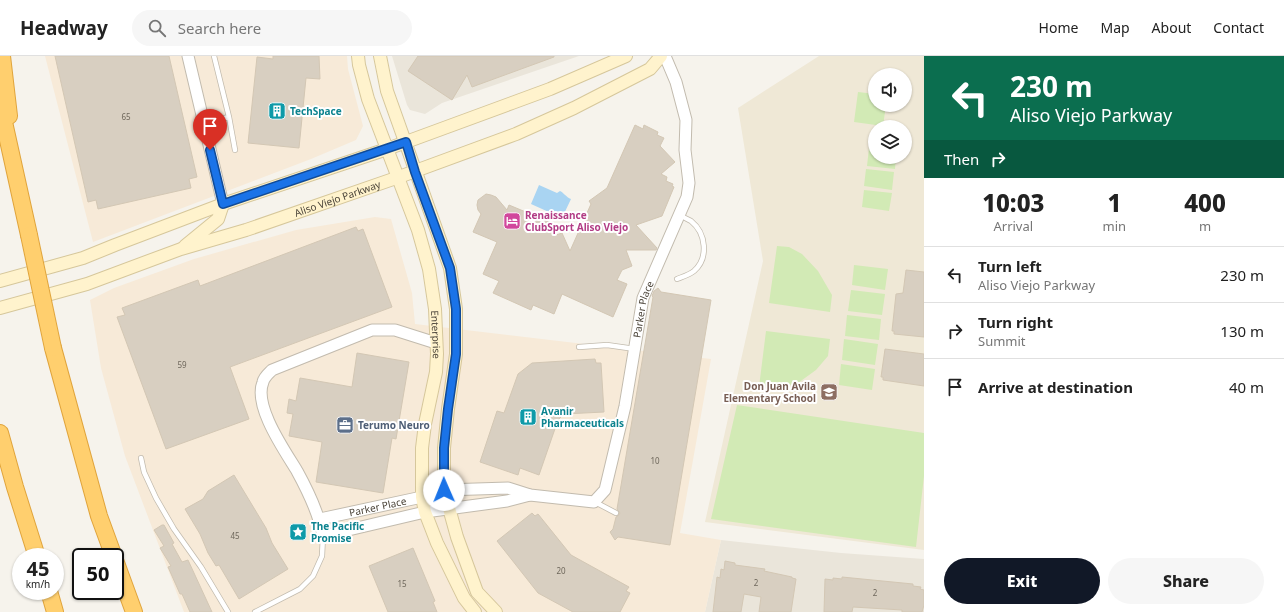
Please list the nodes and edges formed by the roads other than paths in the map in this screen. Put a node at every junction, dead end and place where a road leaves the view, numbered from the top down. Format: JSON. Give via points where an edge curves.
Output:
{"nodes":[{"id":1,"x":2,"y":56,"type":"edge"},
{"id":2,"x":188,"y":56,"type":"edge"},
{"id":3,"x":214,"y":56,"type":"edge"},
{"id":4,"x":358,"y":56,"type":"edge"},
{"id":5,"x":380,"y":56,"type":"edge"},
{"id":6,"x":626,"y":56,"type":"edge"},
{"id":7,"x":661,"y":56,"type":"edge"},
{"id":8,"x":665,"y":56,"type":"edge"},
{"id":9,"x":0,"y":104,"type":"edge"},
{"id":10,"x":229,"y":117,"type":"junction"},
{"id":11,"x":204,"y":123,"type":"junction"},
{"id":12,"x":406,"y":142,"type":"junction"},
{"id":13,"x":387,"y":149,"type":"junction"},
{"id":14,"x":235,"y":150,"type":"dead end"},
{"id":15,"x":415,"y":172,"type":"junction"},
{"id":16,"x":399,"y":177,"type":"junction"},
{"id":17,"x":18,"y":183,"type":"junction"},
{"id":18,"x":223,"y":204,"type":"junction"},
{"id":19,"x":679,"y":215,"type":"junction"},
{"id":20,"x":181,"y":249,"type":"junction"},
{"id":21,"x":677,"y":279,"type":"dead end"},
{"id":22,"x":0,"y":281,"type":"edge"},
{"id":23,"x":0,"y":308,"type":"edge"},
{"id":24,"x":436,"y":343,"type":"junction"},
{"id":25,"x":579,"y":347,"type":"dead end"},
{"id":26,"x":635,"y":349,"type":"junction"},
{"id":27,"x":0,"y":433,"type":"edge"},
{"id":28,"x":141,"y":458,"type":"dead end"},
{"id":29,"x":444,"y":490,"type":"junction"},
{"id":30,"x":530,"y":495,"type":"junction"},
{"id":31,"x":422,"y":497,"type":"junction"},
{"id":32,"x":594,"y":502,"type":"junction"},
{"id":33,"x":449,"y":508,"type":"junction"},
{"id":34,"x":425,"y":512,"type":"junction"},
{"id":35,"x":616,"y":513,"type":"dead end"},
{"id":36,"x":320,"y":519,"type":"junction"},
{"id":37,"x":323,"y":536,"type":"junction"},
{"id":38,"x":35,"y":548,"type":"edge"},
{"id":39,"x":110,"y":548,"type":"edge"},
{"id":40,"x":124,"y":585,"type":"edge"},
{"id":41,"x":51,"y":600,"type":"edge"},
{"id":42,"x":55,"y":612,"type":"edge"},
{"id":43,"x":134,"y":612,"type":"edge"},
{"id":44,"x":228,"y":612,"type":"edge"},
{"id":45,"x":255,"y":612,"type":"edge"},
{"id":46,"x":475,"y":612,"type":"edge"},
{"id":47,"x":496,"y":612,"type":"edge"}],
"edges":[{"from":1,"to":17,"type":"highway"},
{"from":2,"to":11,"type":"street"},
{"from":3,"to":10,"type":"lane"},
{"from":4,"to":13,"type":"main road","name":"Enterprise","via":[[368,99]]},
{"from":5,"to":12,"type":"main road","name":"Enterprise","via":[[387,91]]},
{"from":6,"to":12,"type":"main road","via":[[550,89]]},
{"from":7,"to":15,"type":"main road","name":"Aliso Viejo Parkway","via":[[650,69],[574,108],[516,134]]},
{"from":8,"to":19,"type":"street","name":"Parker Place","via":[[676,82],[686,120],[685,150],[689,183]]},
{"from":9,"to":17,"type":"highway"},
{"from":10,"to":11,"type":"lane"},
{"from":10,"to":14,"type":"lane"},
{"from":11,"to":18,"type":"street"},
{"from":12,"to":13,"type":"main road"},
{"from":12,"to":15,"type":"main road","name":"Enterprise"},
{"from":13,"to":16,"type":"main road","name":"Enterprise"},
{"from":13,"to":18,"type":"main road"},
{"from":15,"to":16,"type":"main road","name":"Aliso Viejo Parkway"},
{"from":15,"to":29,"type":"main road","name":"Enterprise","via":[[450,268],[456,309],[456,354],[444,448]]},
{"from":16,"to":20,"type":"main road","name":"Aliso Viejo Parkway","via":[[246,230]]},
{"from":16,"to":24,"type":"main road","name":"Enterprise","via":[[429,269]]},
{"from":17,"to":39,"type":"highway","bridge":true,"via":[[53,348],[99,516]]},
{"from":18,"to":20,"type":"main road","via":[[218,219]]},
{"from":18,"to":22,"type":"main road","via":[[83,258]]},
{"from":19,"to":21,"type":"lane","via":[[690,221],[701,234],[704,250],[702,260],[693,272]]},
{"from":19,"to":26,"type":"street","name":"Parker Place","via":[[643,298]]},
{"from":20,"to":23,"type":"main road","name":"Aliso Viejo Parkway","via":[[87,284]]},
{"from":24,"to":31,"type":"main road","name":"Enterprise","via":[[436,372],[422,448]]},
{"from":24,"to":36,"type":"street","via":[[395,330],[372,330],[272,370],[266,377],[261,388],[261,396],[267,417]]},
{"from":25,"to":26,"type":"lane","via":[[607,345]]},
{"from":26,"to":32,"type":"street","name":"Parker Place","via":[[626,406],[605,490]]},
{"from":27,"to":38,"type":"highway"},
{"from":28,"to":44,"type":"lane","via":[[144,472],[156,498]]},
{"from":29,"to":30,"type":"street","name":"Parker Place","via":[[508,488]]},
{"from":29,"to":31,"type":"street","name":"Parker Place"},
{"from":29,"to":33,"type":"main road","name":"Enterprise"},
{"from":30,"to":32,"type":"street","name":"Parker Place"},
{"from":30,"to":33,"type":"street","name":"Parker Place","via":[[507,501]]},
{"from":31,"to":34,"type":"main road","name":"Enterprise"},
{"from":31,"to":36,"type":"street","name":"Parker Place"},
{"from":32,"to":35,"type":"lane"},
{"from":33,"to":34,"type":"street","name":"Parker Place"},
{"from":33,"to":47,"type":"main road","name":"Enterprise","via":[[478,592]]},
{"from":34,"to":37,"type":"street","name":"Parker Place"},
{"from":34,"to":46,"type":"main road","name":"Enterprise","via":[[464,598]]},
{"from":36,"to":37,"type":"street"},
{"from":37,"to":45,"type":"lane","via":[[322,556],[313,576],[300,590]]},
{"from":40,"to":43,"type":"highway"},
{"from":41,"to":42,"type":"highway"}]}
